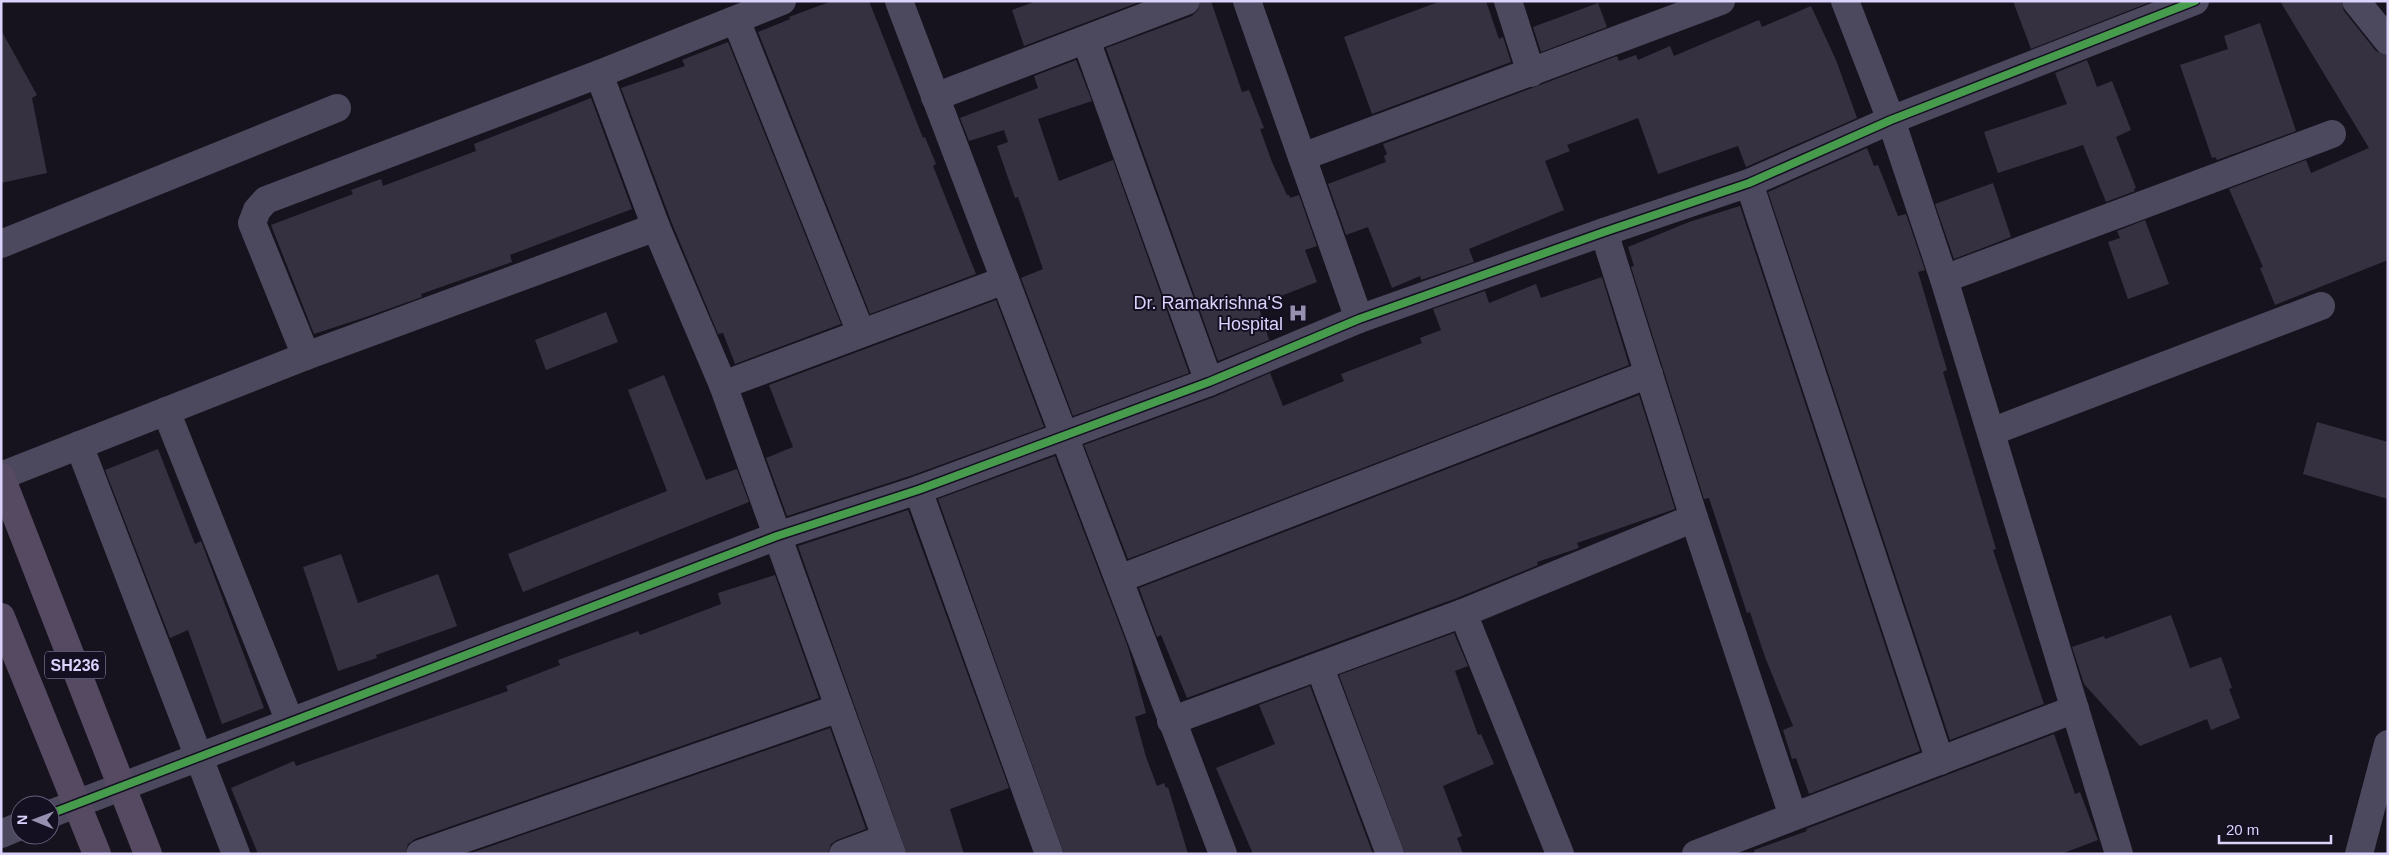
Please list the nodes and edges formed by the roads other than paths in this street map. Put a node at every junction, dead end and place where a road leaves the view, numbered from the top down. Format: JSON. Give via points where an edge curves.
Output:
{"nodes":[{"id":1,"x":782,"y":1,"type":"edge"},
{"id":2,"x":899,"y":1,"type":"edge"},
{"id":3,"x":1186,"y":1,"type":"edge"},
{"id":4,"x":1247,"y":1,"type":"edge"},
{"id":5,"x":1508,"y":1,"type":"edge"},
{"id":6,"x":1721,"y":1,"type":"edge"},
{"id":7,"x":1845,"y":1,"type":"edge"},
{"id":8,"x":2194,"y":1,"type":"edge"},
{"id":9,"x":2356,"y":1,"type":"edge"},
{"id":10,"x":1684,"y":8,"type":"edge"},
{"id":11,"x":736,"y":20,"type":"junction"},
{"id":12,"x":1086,"y":40,"type":"junction"},
{"id":13,"x":2388,"y":41,"type":"edge"},
{"id":14,"x":1531,"y":73,"type":"junction"},
{"id":15,"x":599,"y":74,"type":"junction"},
{"id":16,"x":935,"y":97,"type":"junction"},
{"id":17,"x":337,"y":108,"type":"dead end"},
{"id":18,"x":1891,"y":120,"type":"junction"},
{"id":19,"x":2332,"y":134,"type":"dead end"},
{"id":20,"x":1302,"y":157,"type":"junction"},
{"id":21,"x":1749,"y":183,"type":"junction"},
{"id":22,"x":656,"y":227,"type":"junction"},
{"id":23,"x":1604,"y":232,"type":"junction"},
{"id":24,"x":1,"y":244,"type":"edge"},
{"id":25,"x":1944,"y":279,"type":"junction"},
{"id":26,"x":1005,"y":280,"type":"junction"},
{"id":27,"x":2320,"y":306,"type":"dead end"},
{"id":28,"x":1359,"y":319,"type":"junction"},
{"id":29,"x":861,"y":333,"type":"junction"},
{"id":30,"x":306,"y":356,"type":"junction"},
{"id":31,"x":1649,"y":374,"type":"junction"},
{"id":32,"x":1209,"y":382,"type":"junction"},
{"id":33,"x":723,"y":385,"type":"junction"},
{"id":34,"x":166,"y":411,"type":"junction"},
{"id":35,"x":1991,"y":432,"type":"junction"},
{"id":36,"x":1065,"y":436,"type":"junction"},
{"id":37,"x":79,"y":445,"type":"junction"},
{"id":38,"x":1,"y":477,"type":"edge"},
{"id":39,"x":918,"y":490,"type":"junction"},
{"id":40,"x":1694,"y":518,"type":"junction"},
{"id":41,"x":777,"y":536,"type":"junction"},
{"id":42,"x":1120,"y":579,"type":"junction"},
{"id":43,"x":1463,"y":613,"type":"junction"},
{"id":44,"x":1,"y":617,"type":"edge"},
{"id":45,"x":1320,"y":668,"type":"junction"},
{"id":46,"x":839,"y":708,"type":"junction"},
{"id":47,"x":2075,"y":709,"type":"junction"},
{"id":48,"x":1172,"y":721,"type":"junction"},
{"id":49,"x":290,"y":722,"type":"junction"},
{"id":50,"x":2388,"y":744,"type":"edge"},
{"id":51,"x":199,"y":757,"type":"junction"},
{"id":52,"x":1940,"y":761,"type":"junction"},
{"id":53,"x":122,"y":787,"type":"junction"},
{"id":54,"x":78,"y":804,"type":"junction"},
{"id":55,"x":60,"y":810,"type":"edge"},
{"id":56,"x":1793,"y":816,"type":"junction"},
{"id":57,"x":889,"y":846,"type":"edge"},
{"id":58,"x":2113,"y":852,"type":"edge"},
{"id":59,"x":97,"y":854,"type":"edge"},
{"id":60,"x":148,"y":854,"type":"edge"},
{"id":61,"x":236,"y":854,"type":"edge"},
{"id":62,"x":420,"y":854,"type":"edge"},
{"id":63,"x":843,"y":854,"type":"edge"},
{"id":64,"x":1049,"y":854,"type":"edge"},
{"id":65,"x":1223,"y":854,"type":"edge"},
{"id":66,"x":1390,"y":854,"type":"edge"},
{"id":67,"x":1560,"y":854,"type":"edge"},
{"id":68,"x":1696,"y":854,"type":"edge"},
{"id":69,"x":2359,"y":854,"type":"edge"}],
"edges":[{"from":1,"to":11,"type":"street"},
{"from":2,"to":16,"type":"street"},
{"from":3,"to":12,"type":"street"},
{"from":4,"to":20,"type":"street"},
{"from":5,"to":14,"type":"street"},
{"from":6,"to":10,"type":"street"},
{"from":7,"to":18,"type":"street"},
{"from":8,"to":18,"type":"street"},
{"from":9,"to":13,"type":"street"},
{"from":10,"to":14,"type":"street"},
{"from":11,"to":15,"type":"street"},
{"from":11,"to":29,"type":"street"},
{"from":12,"to":16,"type":"street"},
{"from":12,"to":32,"type":"street"},
{"from":14,"to":20,"type":"street"},
{"from":15,"to":22,"type":"street"},
{"from":15,"to":30,"type":"street","via":[[266,200],[252,223]]},
{"from":16,"to":26,"type":"street"},
{"from":17,"to":24,"type":"street"},
{"from":18,"to":21,"type":"street"},
{"from":18,"to":25,"type":"street"},
{"from":19,"to":25,"type":"street"},
{"from":20,"to":28,"type":"street"},
{"from":21,"to":23,"type":"street"},
{"from":21,"to":52,"type":"street"},
{"from":22,"to":30,"type":"street"},
{"from":22,"to":33,"type":"street"},
{"from":23,"to":28,"type":"street"},
{"from":23,"to":31,"type":"street"},
{"from":25,"to":35,"type":"street"},
{"from":26,"to":29,"type":"street"},
{"from":26,"to":36,"type":"street"},
{"from":27,"to":35,"type":"street"},
{"from":28,"to":32,"type":"street"},
{"from":29,"to":33,"type":"street"},
{"from":30,"to":34,"type":"street"},
{"from":31,"to":40,"type":"street"},
{"from":31,"to":42,"type":"street"},
{"from":32,"to":36,"type":"street"},
{"from":33,"to":41,"type":"street"},
{"from":34,"to":37,"type":"street"},
{"from":34,"to":49,"type":"street"},
{"from":35,"to":47,"type":"street"},
{"from":36,"to":39,"type":"street"},
{"from":36,"to":42,"type":"street"},
{"from":37,"to":38,"type":"street"},
{"from":37,"to":51,"type":"street"},
{"from":38,"to":53,"type":"main road","number":"SH236"},
{"from":39,"to":41,"type":"street"},
{"from":39,"to":64,"type":"street"},
{"from":40,"to":43,"type":"street"},
{"from":40,"to":56,"type":"street"},
{"from":41,"to":46,"type":"street"},
{"from":41,"to":49,"type":"street"},
{"from":42,"to":48,"type":"street"},
{"from":43,"to":45,"type":"street"},
{"from":43,"to":67,"type":"street"},
{"from":44,"to":54,"type":"main road","number":"SH236"},
{"from":45,"to":48,"type":"street"},
{"from":45,"to":66,"type":"street"},
{"from":46,"to":57,"type":"street"},
{"from":46,"to":62,"type":"street"},
{"from":47,"to":52,"type":"street"},
{"from":47,"to":58,"type":"street"},
{"from":48,"to":65,"type":"street"},
{"from":49,"to":51,"type":"street"},
{"from":50,"to":69,"type":"street"},
{"from":51,"to":53,"type":"street"},
{"from":51,"to":61,"type":"street"},
{"from":52,"to":56,"type":"street"},
{"from":53,"to":54,"type":"street"},
{"from":53,"to":60,"type":"main road","number":"SH236"},
{"from":54,"to":55,"type":"street"},
{"from":54,"to":59,"type":"main road","number":"SH236"},
{"from":56,"to":68,"type":"street"},
{"from":57,"to":63,"type":"street"}]}
